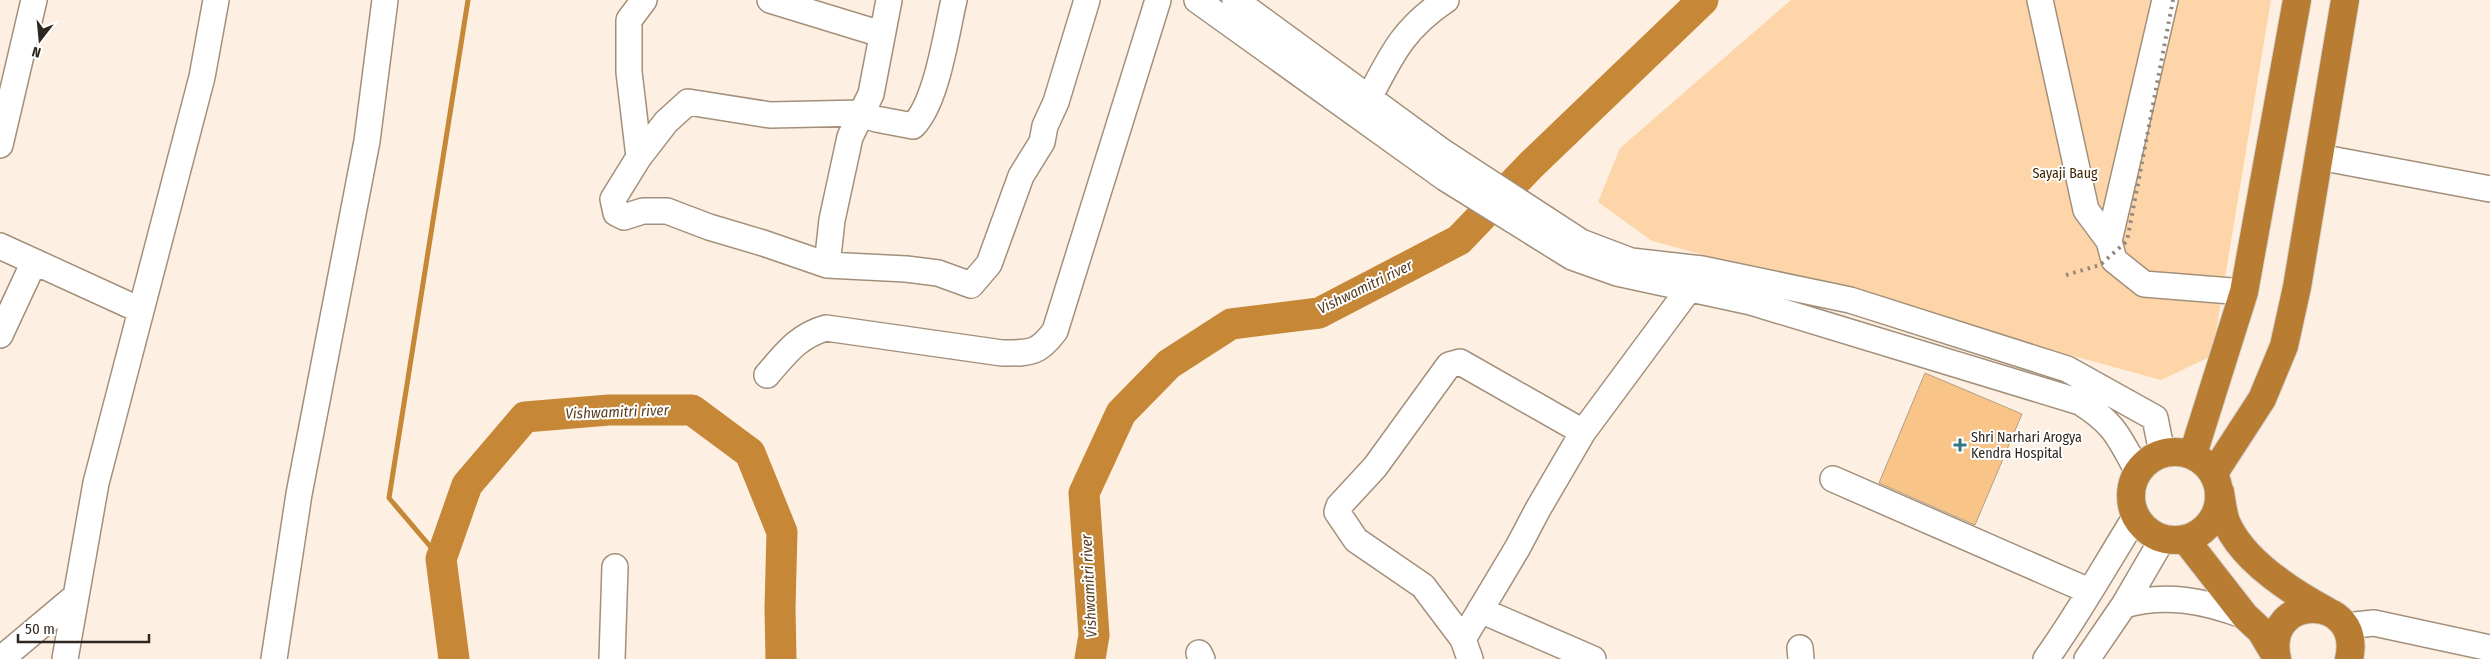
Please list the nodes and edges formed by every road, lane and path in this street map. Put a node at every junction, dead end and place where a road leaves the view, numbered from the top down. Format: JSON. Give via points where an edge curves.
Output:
{"nodes":[{"id":1,"x":34,"y":0,"type":"edge"},
{"id":2,"x":216,"y":0,"type":"edge"},
{"id":3,"x":386,"y":0,"type":"edge"},
{"id":4,"x":644,"y":0,"type":"edge"},
{"id":5,"x":770,"y":0,"type":"edge"},
{"id":6,"x":889,"y":0,"type":"edge"},
{"id":7,"x":954,"y":0,"type":"edge"},
{"id":8,"x":1088,"y":0,"type":"edge"},
{"id":9,"x":1158,"y":0,"type":"edge"},
{"id":10,"x":1197,"y":0,"type":"edge"},
{"id":11,"x":1235,"y":0,"type":"edge"},
{"id":12,"x":1446,"y":0,"type":"edge"},
{"id":13,"x":2040,"y":0,"type":"edge"},
{"id":14,"x":2165,"y":0,"type":"edge"},
{"id":15,"x":2298,"y":0,"type":"edge"},
{"id":16,"x":2345,"y":0,"type":"edge"},
{"id":17,"x":881,"y":34,"type":"junction"},
{"id":18,"x":1369,"y":98,"type":"junction"},
{"id":19,"x":862,"y":113,"type":"junction"},
{"id":20,"x":0,"y":145,"type":"edge"},
{"id":21,"x":639,"y":157,"type":"junction"},
{"id":22,"x":2319,"y":157,"type":"junction"},
{"id":23,"x":2490,"y":189,"type":"edge"},
{"id":24,"x":2109,"y":242,"type":"junction"},
{"id":25,"x":0,"y":246,"type":"edge"},
{"id":26,"x":1577,"y":249,"type":"junction"},
{"id":27,"x":34,"y":262,"type":"junction"},
{"id":28,"x":827,"y":265,"type":"junction"},
{"id":29,"x":1689,"y":289,"type":"junction"},
{"id":30,"x":2244,"y":292,"type":"junction"},
{"id":31,"x":140,"y":310,"type":"junction"},
{"id":32,"x":0,"y":334,"type":"edge"},
{"id":33,"x":767,"y":375,"type":"dead end"},
{"id":34,"x":1583,"y":432,"type":"junction"},
{"id":35,"x":2162,"y":453,"type":"junction"},
{"id":36,"x":2193,"y":454,"type":"junction"},
{"id":37,"x":2138,"y":472,"type":"junction"},
{"id":38,"x":1833,"y":479,"type":"dead end"},
{"id":39,"x":2216,"y":479,"type":"junction"},
{"id":40,"x":2136,"y":516,"type":"junction"},
{"id":41,"x":2174,"y":538,"type":"junction"},
{"id":42,"x":615,"y":567,"type":"dead end"},
{"id":43,"x":2089,"y":591,"type":"junction"},
{"id":44,"x":76,"y":596,"type":"junction"},
{"id":45,"x":2124,"y":606,"type":"junction"},
{"id":46,"x":1480,"y":610,"type":"junction"},
{"id":47,"x":2245,"y":616,"type":"junction"},
{"id":48,"x":2345,"y":639,"type":"edge"},
{"id":49,"x":2490,"y":648,"type":"edge"},
{"id":50,"x":1467,"y":649,"type":"edge"},
{"id":51,"x":1,"y":659,"type":"edge"},
{"id":52,"x":65,"y":659,"type":"edge"},
{"id":53,"x":274,"y":659,"type":"edge"},
{"id":54,"x":612,"y":659,"type":"edge"},
{"id":55,"x":1593,"y":659,"type":"edge"},
{"id":56,"x":2046,"y":659,"type":"edge"},
{"id":57,"x":2087,"y":659,"type":"edge"},
{"id":58,"x":2277,"y":659,"type":"edge"}],
"edges":[{"from":1,"to":20,"type":"street"},
{"from":2,"to":31,"type":"street","via":[[202,77]]},
{"from":3,"to":53,"type":"street","via":[[367,141],[299,494]]},
{"from":4,"to":21,"type":"street","via":[[629,20],[630,72]]},
{"from":5,"to":17,"type":"street"},
{"from":6,"to":17,"type":"street"},
{"from":7,"to":19,"type":"street","via":[[937,76],[920,118],[913,126]]},
{"from":8,"to":28,"type":"street","via":[[1042,142],[1020,176],[989,264],[972,285],[938,273],[906,268]]},
{"from":9,"to":33,"type":"street","via":[[1054,330],[1043,346],[1028,353],[1002,353],[826,328],[810,333],[794,344]]},
{"from":10,"to":26,"type":"street","via":[[1444,178]]},
{"from":11,"to":18,"type":"street"},
{"from":12,"to":18,"type":"street","via":[[1407,32],[1394,49]]},
{"from":13,"to":24,"type":"street","via":[[2086,210]]},
{"from":14,"to":24,"type":"street"},
{"from":15,"to":30,"type":"highway"},
{"from":16,"to":22,"type":"highway"},
{"from":17,"to":19,"type":"street","via":[[871,94]]},
{"from":18,"to":26,"type":"street"},
{"from":19,"to":21,"type":"street","via":[[770,115],[688,102],[666,122]]},
{"from":19,"to":28,"type":"street","via":[[850,137],[832,220]]},
{"from":21,"to":28,"type":"street","via":[[613,199],[616,213],[624,216],[643,211],[667,211],[709,228],[763,242]]},
{"from":22,"to":23,"type":"street"},
{"from":22,"to":39,"type":"highway","via":[[2284,346],[2262,399]]},
{"from":24,"to":30,"type":"street","via":[[2114,260],[2144,284]]},
{"from":25,"to":27,"type":"street"},
{"from":26,"to":29,"type":"street","via":[[1617,273]]},
{"from":26,"to":35,"type":"street","via":[[1632,261],[1702,269],[1850,300],[2067,369],[2156,418]]},
{"from":27,"to":31,"type":"street"},
{"from":27,"to":32,"type":"street"},
{"from":29,"to":34,"type":"street"},
{"from":29,"to":37,"type":"street","via":[[1751,302],[2080,402],[2102,416],[2118,435]]},
{"from":30,"to":36,"type":"highway"},
{"from":31,"to":44,"type":"street","via":[[96,483]]},
{"from":34,"to":46,"type":"street"},
{"from":34,"to":50,"type":"street","via":[[1460,362],[1449,365],[1375,467],[1339,506],[1337,512],[1356,540],[1423,586]]},
{"from":35,"to":36,"type":"highway","via":[[2182,451]]},
{"from":35,"to":37,"type":"highway","via":[[2148,460]]},
{"from":36,"to":39,"type":"highway","via":[[2205,462]]},
{"from":37,"to":40,"type":"highway","via":[[2132,486],[2131,501]]},
{"from":38,"to":43,"type":"street"},
{"from":39,"to":41,"type":"highway","via":[[2220,500],[2209,525],[2198,534]]},
{"from":39,"to":48,"type":"highway","via":[[2226,525],[2242,549]]},
{"from":40,"to":41,"type":"highway","via":[[2144,528]]},
{"from":40,"to":43,"type":"street"},
{"from":41,"to":45,"type":"street"},
{"from":41,"to":47,"type":"highway"},
{"from":42,"to":54,"type":"street"},
{"from":43,"to":56,"type":"street","via":[[2072,623]]},
{"from":44,"to":51,"type":"street"},
{"from":44,"to":52,"type":"street"},
{"from":45,"to":47,"type":"street","via":[[2167,599],[2190,600]]},
{"from":45,"to":57,"type":"street"},
{"from":46,"to":50,"type":"street"},
{"from":46,"to":55,"type":"street"},
{"from":47,"to":58,"type":"highway","via":[[2261,631]]},
{"from":48,"to":49,"type":"street","via":[[2374,623]]},
{"from":48,"to":58,"type":"highway","via":[[2315,608],[2303,610],[2292,614],[2277,633]]}]}
